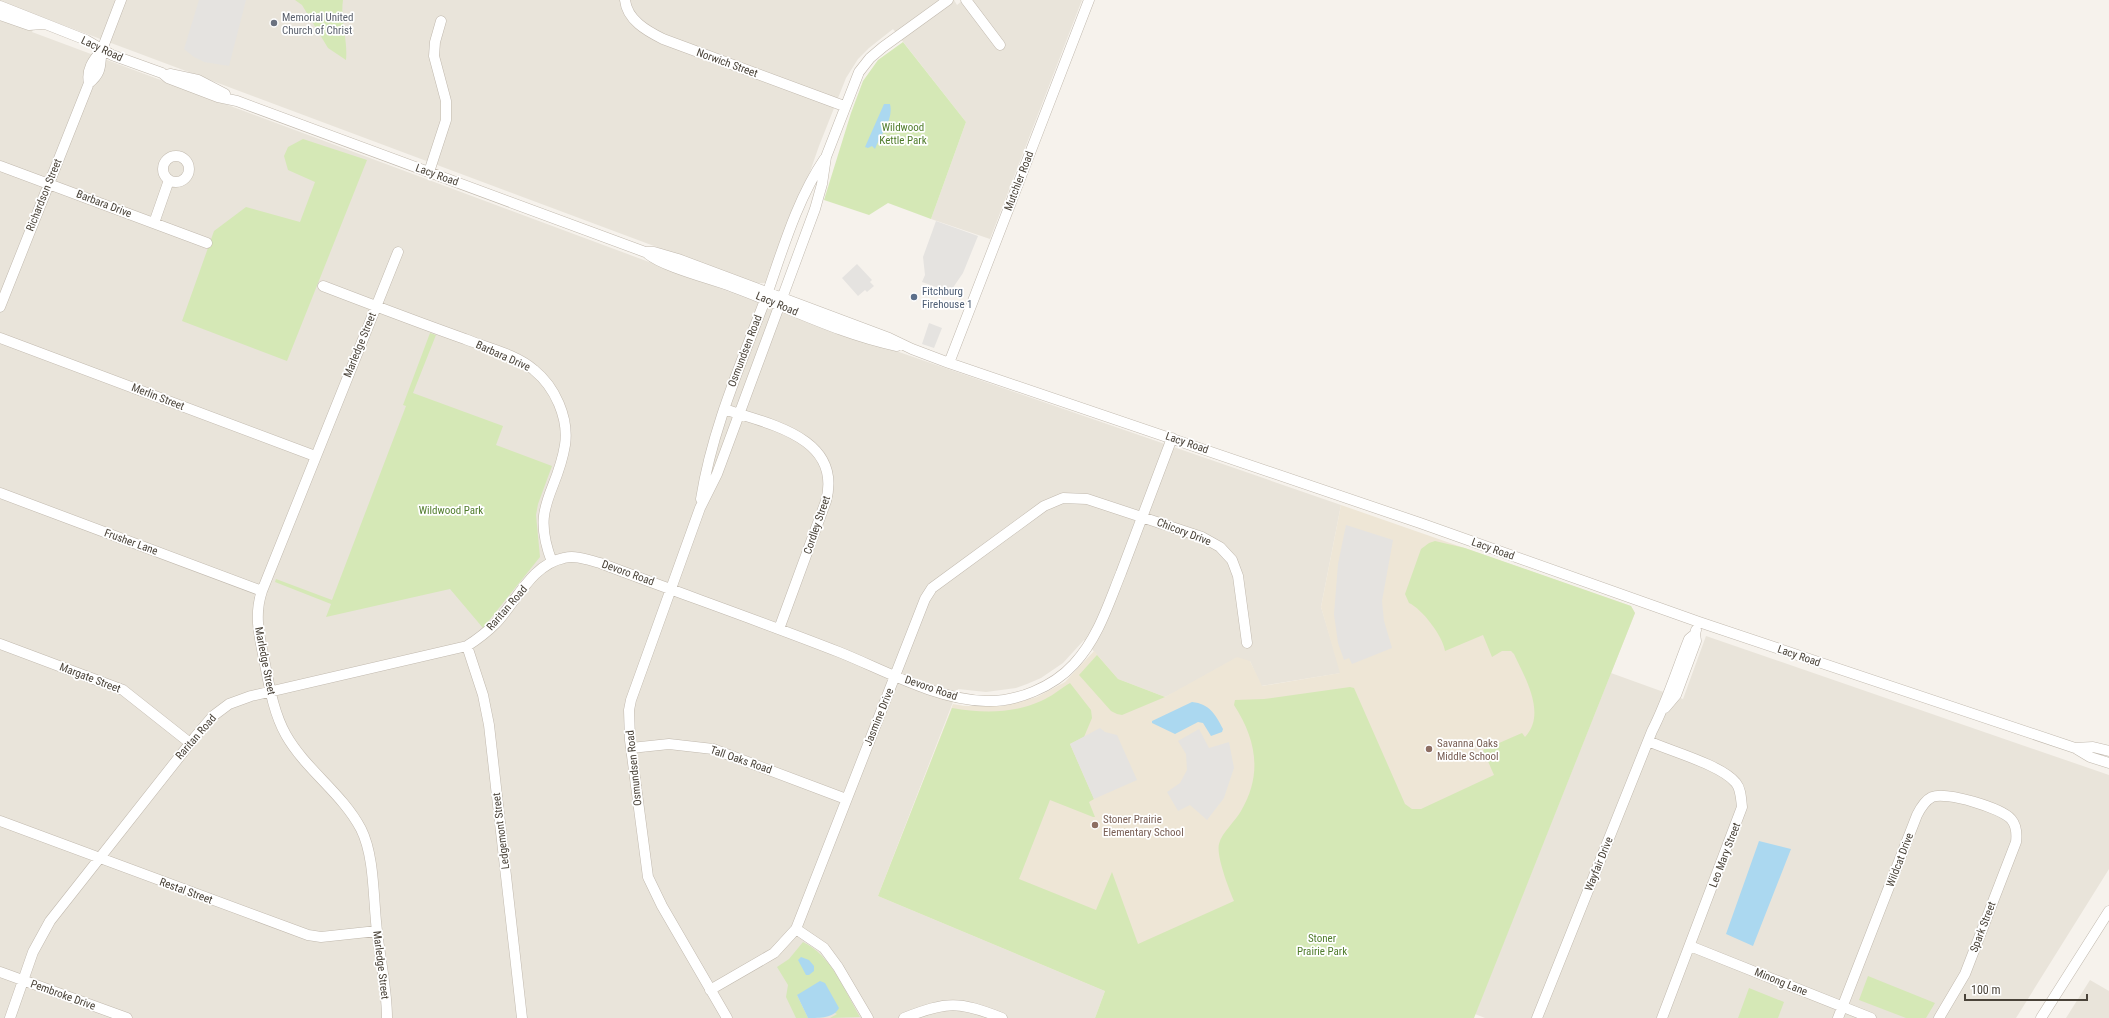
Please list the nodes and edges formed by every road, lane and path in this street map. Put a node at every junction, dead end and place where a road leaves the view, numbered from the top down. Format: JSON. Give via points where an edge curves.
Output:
{"nodes":[{"id":1,"x":121,"y":0,"type":"edge"},
{"id":2,"x":625,"y":0,"type":"edge"},
{"id":3,"x":948,"y":0,"type":"edge"},
{"id":4,"x":966,"y":0,"type":"edge"},
{"id":5,"x":1089,"y":0,"type":"edge"},
{"id":6,"x":0,"y":6,"type":"edge"},
{"id":7,"x":0,"y":15,"type":"edge"},
{"id":8,"x":441,"y":21,"type":"dead end"},
{"id":9,"x":42,"y":24,"type":"junction"},
{"id":10,"x":1000,"y":45,"type":"dead end"},
{"id":11,"x":102,"y":50,"type":"junction"},
{"id":12,"x":844,"y":106,"type":"junction"},
{"id":13,"x":826,"y":156,"type":"junction"},
{"id":14,"x":0,"y":166,"type":"edge"},
{"id":15,"x":429,"y":172,"type":"junction"},
{"id":16,"x":169,"y":180,"type":"dead end"},
{"id":17,"x":48,"y":184,"type":"junction"},
{"id":18,"x":154,"y":223,"type":"junction"},
{"id":19,"x":792,"y":225,"type":"junction"},
{"id":20,"x":807,"y":230,"type":"junction"},
{"id":21,"x":207,"y":243,"type":"dead end"},
{"id":22,"x":398,"y":252,"type":"dead end"},
{"id":23,"x":323,"y":286,"type":"dead end"},
{"id":24,"x":766,"y":296,"type":"junction"},
{"id":25,"x":780,"y":301,"type":"junction"},
{"id":26,"x":0,"y":306,"type":"edge"},
{"id":27,"x":376,"y":306,"type":"junction"},
{"id":28,"x":0,"y":338,"type":"edge"},
{"id":29,"x":949,"y":363,"type":"junction"},
{"id":30,"x":724,"y":409,"type":"junction"},
{"id":31,"x":738,"y":414,"type":"junction"},
{"id":32,"x":1172,"y":438,"type":"junction"},
{"id":33,"x":316,"y":456,"type":"junction"},
{"id":34,"x":0,"y":493,"type":"edge"},
{"id":35,"x":700,"y":508,"type":"junction"},
{"id":36,"x":1142,"y":517,"type":"junction"},
{"id":37,"x":552,"y":562,"type":"junction"},
{"id":38,"x":670,"y":590,"type":"junction"},
{"id":39,"x":262,"y":591,"type":"junction"},
{"id":40,"x":1699,"y":622,"type":"junction"},
{"id":41,"x":779,"y":629,"type":"junction"},
{"id":42,"x":1247,"y":643,"type":"dead end"},
{"id":43,"x":0,"y":644,"type":"edge"},
{"id":44,"x":467,"y":646,"type":"junction"},
{"id":45,"x":896,"y":675,"type":"junction"},
{"id":46,"x":271,"y":691,"type":"junction"},
{"id":47,"x":1648,"y":741,"type":"junction"},
{"id":48,"x":190,"y":743,"type":"junction"},
{"id":49,"x":631,"y":748,"type":"junction"},
{"id":50,"x":2075,"y":748,"type":"junction"},
{"id":51,"x":2109,"y":751,"type":"edge"},
{"id":52,"x":2109,"y":763,"type":"edge"},
{"id":53,"x":846,"y":799,"type":"junction"},
{"id":54,"x":0,"y":821,"type":"edge"},
{"id":55,"x":2016,"y":832,"type":"joint"},
{"id":56,"x":97,"y":858,"type":"junction"},
{"id":57,"x":2109,"y":911,"type":"edge"},
{"id":58,"x":796,"y":929,"type":"junction"},
{"id":59,"x":377,"y":931,"type":"junction"},
{"id":60,"x":1690,"y":946,"type":"junction"},
{"id":61,"x":0,"y":972,"type":"edge"},
{"id":62,"x":23,"y":980,"type":"junction"},
{"id":63,"x":710,"y":990,"type":"junction"},
{"id":64,"x":1842,"y":1007,"type":"junction"},
{"id":65,"x":10,"y":1018,"type":"edge"},
{"id":66,"x":127,"y":1018,"type":"edge"},
{"id":67,"x":387,"y":1018,"type":"edge"},
{"id":68,"x":522,"y":1018,"type":"edge"},
{"id":69,"x":727,"y":1018,"type":"edge"},
{"id":70,"x":868,"y":1018,"type":"edge"},
{"id":71,"x":904,"y":1018,"type":"edge"},
{"id":72,"x":1002,"y":1018,"type":"edge"},
{"id":73,"x":1537,"y":1018,"type":"edge"},
{"id":74,"x":1662,"y":1018,"type":"edge"},
{"id":75,"x":1838,"y":1018,"type":"edge"},
{"id":76,"x":1871,"y":1018,"type":"edge"},
{"id":77,"x":1939,"y":1018,"type":"edge"},
{"id":78,"x":2041,"y":1018,"type":"edge"}],
"edges":[{"from":1,"to":11,"type":"street","name":"Richardson Street"},
{"from":2,"to":12,"type":"street","name":"Norwich Street","via":[[635,20],[646,30],[663,39]]},
{"from":3,"to":12,"type":"street","name":"Osmundsen Road","via":[[870,58],[859,72]]},
{"from":4,"to":10,"type":"street"},
{"from":5,"to":29,"type":"street","name":"Mutchler Road"},
{"from":6,"to":9,"type":"street","name":"Lacy Road"},
{"from":7,"to":9,"type":"street","name":"Lacy Road","via":[[29,25]]},
{"from":8,"to":15,"type":"street","via":[[434,56],[446,101],[446,120]]},
{"from":9,"to":11,"type":"street","name":"Lacy Road","via":[[86,40]]},
{"from":11,"to":15,"type":"street","name":"Lacy Road","via":[[162,74],[198,80],[230,98]]},
{"from":11,"to":17,"type":"street","name":"Richardson Street","via":[[102,62],[96,78],[89,83]]},
{"from":12,"to":13,"type":"street","name":"Osmundsen Road"},
{"from":13,"to":19,"type":"street","name":"Osmundsen Road","via":[[811,179]]},
{"from":13,"to":20,"type":"street","name":"Osmundsen Road","via":[[822,184]]},
{"from":14,"to":17,"type":"street","name":"Barbara Drive"},
{"from":15,"to":24,"type":"street","name":"Lacy Road","via":[[645,252],[678,259]]},
{"from":16,"to":18,"type":"street"},
{"from":17,"to":18,"type":"street","name":"Barbara Drive"},
{"from":17,"to":26,"type":"street","name":"Richardson Street"},
{"from":18,"to":21,"type":"street","name":"Barbara Drive"},
{"from":19,"to":20,"type":"street"},
{"from":19,"to":24,"type":"street","name":"Osmundsen Road"},
{"from":20,"to":25,"type":"street","name":"Osmundsen Road"},
{"from":22,"to":27,"type":"street","name":"Marledge Street"},
{"from":23,"to":27,"type":"street","name":"Barbara Drive"},
{"from":24,"to":25,"type":"street","name":"Lacy Road"},
{"from":24,"to":30,"type":"street","name":"Osmundsen Road"},
{"from":25,"to":29,"type":"street","name":"Lacy Road","via":[[862,338],[912,349]]},
{"from":25,"to":31,"type":"street","name":"Osmundsen Road"},
{"from":27,"to":33,"type":"street","name":"Marledge Street"},
{"from":27,"to":37,"type":"street","name":"Barbara Drive","via":[[522,362],[533,369],[554,393],[566,429],[562,458],[543,512],[544,536]]},
{"from":28,"to":33,"type":"street","name":"Merlin Street"},
{"from":29,"to":32,"type":"street","name":"Lacy Road"},
{"from":30,"to":31,"type":"street","name":"Cordley Street"},
{"from":30,"to":35,"type":"street","name":"Osmundsen Road","via":[[706,467]]},
{"from":31,"to":35,"type":"street","name":"Osmundsen Road","via":[[717,474]]},
{"from":31,"to":41,"type":"street","name":"Cordley Street","via":[[802,438],[821,457],[828,476],[826,501]]},
{"from":32,"to":36,"type":"street","name":"Devoro Road"},
{"from":32,"to":40,"type":"street","name":"Lacy Road","via":[[1420,522]]},
{"from":33,"to":39,"type":"street","name":"Marledge Street"},
{"from":34,"to":39,"type":"street","name":"Frusher Lane"},
{"from":35,"to":38,"type":"street","name":"Osmundsen Road"},
{"from":36,"to":42,"type":"street","name":"Chicory Drive","via":[[1202,537],[1226,553],[1238,576]]},
{"from":36,"to":45,"type":"street","name":"Jasmine Drive","via":[[1081,498],[1063,498],[1044,506],[932,588]]},
{"from":36,"to":45,"type":"street","name":"Devoro Road","via":[[1095,635],[1078,659],[1060,677],[1022,695],[999,701],[985,701],[950,696]]},
{"from":37,"to":38,"type":"street","name":"Devoro Road","via":[[563,558],[582,558]]},
{"from":37,"to":44,"type":"street","name":"Raritan Road","via":[[534,576],[483,636]]},
{"from":38,"to":41,"type":"street","name":"Devoro Road"},
{"from":38,"to":49,"type":"street","name":"Osmundsen Road","via":[[631,700]]},
{"from":39,"to":46,"type":"street","name":"Marledge Street","via":[[258,603],[257,625]]},
{"from":40,"to":47,"type":"street","name":"Wayfair Drive","via":[[1695,634],[1696,641],[1676,695],[1662,711]]},
{"from":40,"to":50,"type":"street","name":"Lacy Road"},
{"from":41,"to":45,"type":"street","name":"Devoro Road"},
{"from":43,"to":48,"type":"street","name":"Margate Street","via":[[123,690]]},
{"from":44,"to":46,"type":"street","name":"Raritan Road"},
{"from":44,"to":68,"type":"street","name":"Ledgemont Street","via":[[489,725]]},
{"from":45,"to":53,"type":"street","name":"Jasmine Drive"},
{"from":46,"to":48,"type":"street","name":"Raritan Road","via":[[229,704],[213,716]]},
{"from":46,"to":59,"type":"street","name":"Marledge Street","via":[[274,706],[286,734],[297,751],[340,799],[361,830],[371,871]]},
{"from":47,"to":60,"type":"street","name":"Leo Mary Street","via":[[1726,774],[1736,783],[1741,795],[1740,816]]},
{"from":47,"to":73,"type":"street","name":"Wayfair Drive"},
{"from":48,"to":56,"type":"street","name":"Raritan Road"},
{"from":49,"to":53,"type":"street","name":"Tall Oaks Road","via":[[669,744],[713,749]]},
{"from":49,"to":63,"type":"street","name":"Osmundsen Road","via":[[648,877]]},
{"from":50,"to":51,"type":"street","name":"Lacy Road","via":[[2093,747]]},
{"from":50,"to":52,"type":"street","name":"Lacy Road","via":[[2090,757]]},
{"from":53,"to":58,"type":"street","name":"Jasmine Drive"},
{"from":54,"to":56,"type":"street","name":"Restal Street"},
{"from":55,"to":64,"type":"street","name":"Wildcat Drive","via":[[2015,825],[2005,814],[1950,795],[1939,794],[1931,797],[1917,816]]},
{"from":55,"to":77,"type":"street","name":"Spark Street","via":[[2016,842],[1965,974]]},
{"from":56,"to":59,"type":"street","name":"Restal Street","via":[[308,935],[321,937]]},
{"from":56,"to":62,"type":"street","name":"Raritan Road","via":[[50,921],[33,952]]},
{"from":57,"to":78,"type":"street"},
{"from":58,"to":63,"type":"street","name":"Jasmine Drive","via":[[774,953]]},
{"from":58,"to":70,"type":"street","via":[[824,948]]},
{"from":59,"to":67,"type":"street","name":"Marledge Street"},
{"from":60,"to":64,"type":"street","name":"Minong Lane"},
{"from":60,"to":74,"type":"street","name":"Leo Mary Street"},
{"from":61,"to":62,"type":"street","name":"Pembroke Drive"},
{"from":62,"to":65,"type":"street","name":"Raritan Road"},
{"from":62,"to":66,"type":"street","name":"Pembroke Drive"},
{"from":63,"to":69,"type":"street","name":"Osmundsen Road"},
{"from":64,"to":75,"type":"street","name":"Wildcat Drive"},
{"from":64,"to":76,"type":"street","name":"Minong Lane"},
{"from":71,"to":72,"type":"street","via":[[951,1004],[978,1009]]}]}
